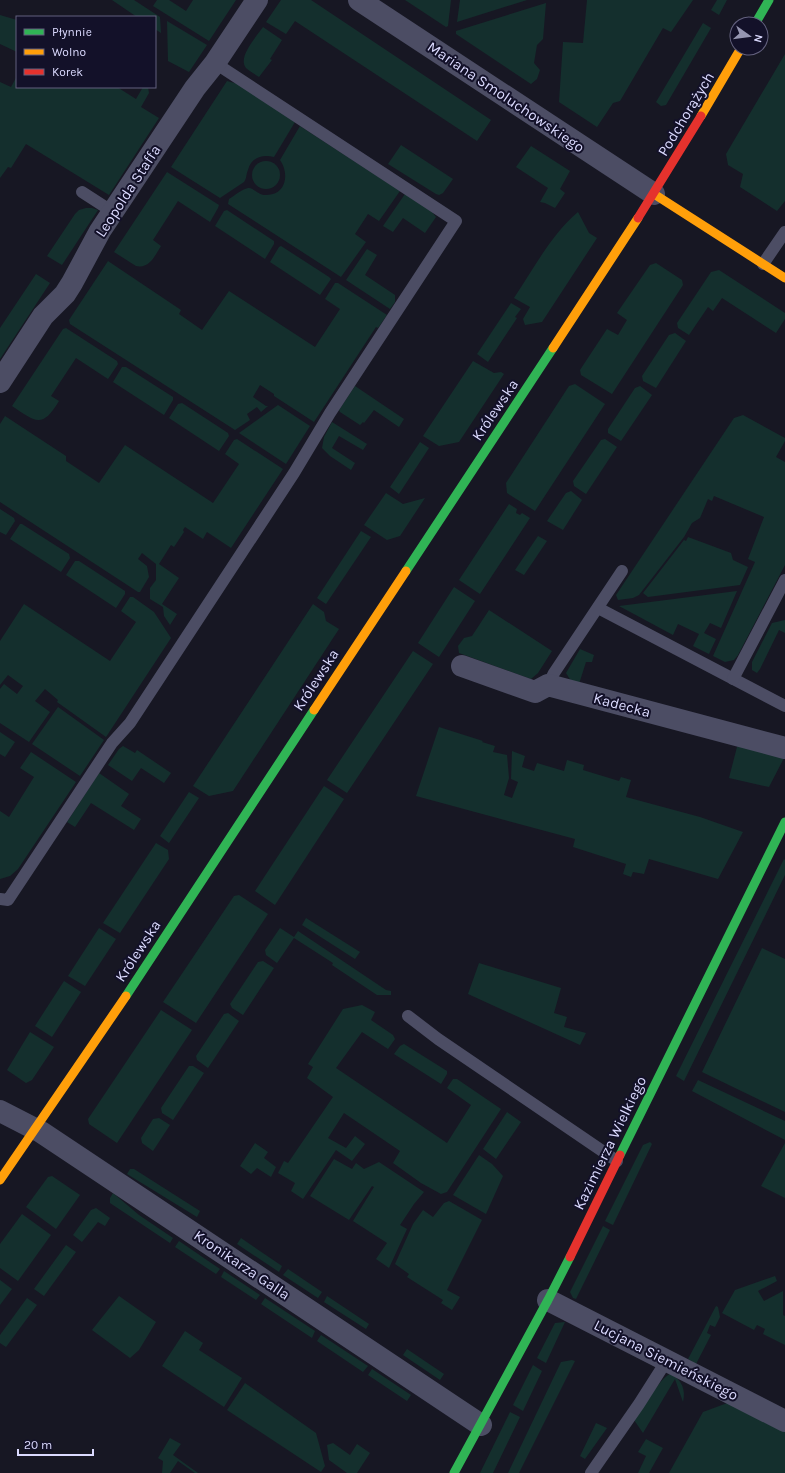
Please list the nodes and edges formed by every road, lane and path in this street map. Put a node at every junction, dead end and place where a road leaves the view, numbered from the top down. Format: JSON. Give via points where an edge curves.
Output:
{"nodes":[{"id":1,"x":257,"y":0,"type":"edge"},
{"id":2,"x":359,"y":0,"type":"edge"},
{"id":3,"x":770,"y":0,"type":"edge"},
{"id":4,"x":761,"y":16,"type":"edge"},
{"id":5,"x":736,"y":56,"type":"edge"},
{"id":6,"x":215,"y":63,"type":"junction"},
{"id":7,"x":82,"y":192,"type":"dead end"},
{"id":8,"x":654,"y":194,"type":"junction"},
{"id":9,"x":113,"y":212,"type":"junction"},
{"id":10,"x":785,"y":232,"type":"edge"},
{"id":11,"x":763,"y":264,"type":"junction"},
{"id":12,"x":785,"y":278,"type":"edge"},
{"id":13,"x":0,"y":382,"type":"edge"},
{"id":14,"x":622,"y":572,"type":"dead end"},
{"id":15,"x":785,"y":580,"type":"edge"},
{"id":16,"x":598,"y":608,"type":"junction"},
{"id":17,"x":462,"y":666,"type":"dead end"},
{"id":18,"x":733,"y":679,"type":"junction"},
{"id":19,"x":548,"y":685,"type":"junction"},
{"id":20,"x":785,"y":706,"type":"edge"},
{"id":21,"x":785,"y":748,"type":"edge"},
{"id":22,"x":785,"y":822,"type":"edge"},
{"id":23,"x":0,"y":899,"type":"edge"},
{"id":24,"x":408,"y":1016,"type":"dead end"},
{"id":25,"x":0,"y":1111,"type":"edge"},
{"id":26,"x":36,"y":1129,"type":"junction"},
{"id":27,"x":617,"y":1161,"type":"junction"},
{"id":28,"x":0,"y":1180,"type":"edge"},
{"id":29,"x":548,"y":1300,"type":"junction"},
{"id":30,"x":667,"y":1360,"type":"junction"},
{"id":31,"x":785,"y":1421,"type":"edge"},
{"id":32,"x":481,"y":1425,"type":"junction"},
{"id":33,"x":454,"y":1473,"type":"edge"},
{"id":34,"x":591,"y":1473,"type":"edge"}],
"edges":[{"from":1,"to":6,"type":"street","name":"Leopolda Staffa"},
{"from":2,"to":8,"type":"street","name":"Mariana Smoluchowskiego"},
{"from":3,"to":4,"type":"street"},
{"from":5,"to":8,"type":"street","name":"Podchorążych"},
{"from":6,"to":9,"type":"street","name":"Leopolda Staffa"},
{"from":6,"to":23,"type":"lane","via":[[456,220],[130,723],[112,743],[8,900]]},
{"from":7,"to":9,"type":"lane"},
{"from":8,"to":11,"type":"street"},
{"from":8,"to":26,"type":"street","name":"Królewska"},
{"from":9,"to":13,"type":"street","name":"Leopolda Staffa","via":[[65,294],[44,316]]},
{"from":10,"to":11,"type":"lane"},
{"from":11,"to":12,"type":"street"},
{"from":14,"to":16,"type":"lane"},
{"from":15,"to":18,"type":"lane"},
{"from":16,"to":18,"type":"lane"},
{"from":16,"to":19,"type":"lane"},
{"from":17,"to":19,"type":"street","via":[[535,692]]},
{"from":18,"to":20,"type":"lane"},
{"from":19,"to":21,"type":"street","name":"Kadecka"},
{"from":22,"to":27,"type":"street","name":"Kazimierza Wielkiego"},
{"from":24,"to":27,"type":"lane"},
{"from":25,"to":26,"type":"street","name":"Kronikarza Galla"},
{"from":26,"to":28,"type":"street","name":"Królewska"},
{"from":26,"to":32,"type":"street","name":"Kronikarza Galla"},
{"from":27,"to":29,"type":"street","name":"Kazimierza Wielkiego"},
{"from":29,"to":30,"type":"street","name":"Lucjana Siemieńskiego"},
{"from":29,"to":32,"type":"street","name":"Kazimierza Wielkiego"},
{"from":30,"to":31,"type":"street","name":"Lucjana Siemieńskiego"},
{"from":30,"to":34,"type":"lane"},
{"from":32,"to":33,"type":"street","name":"Kazimierza Wielkiego"}]}
